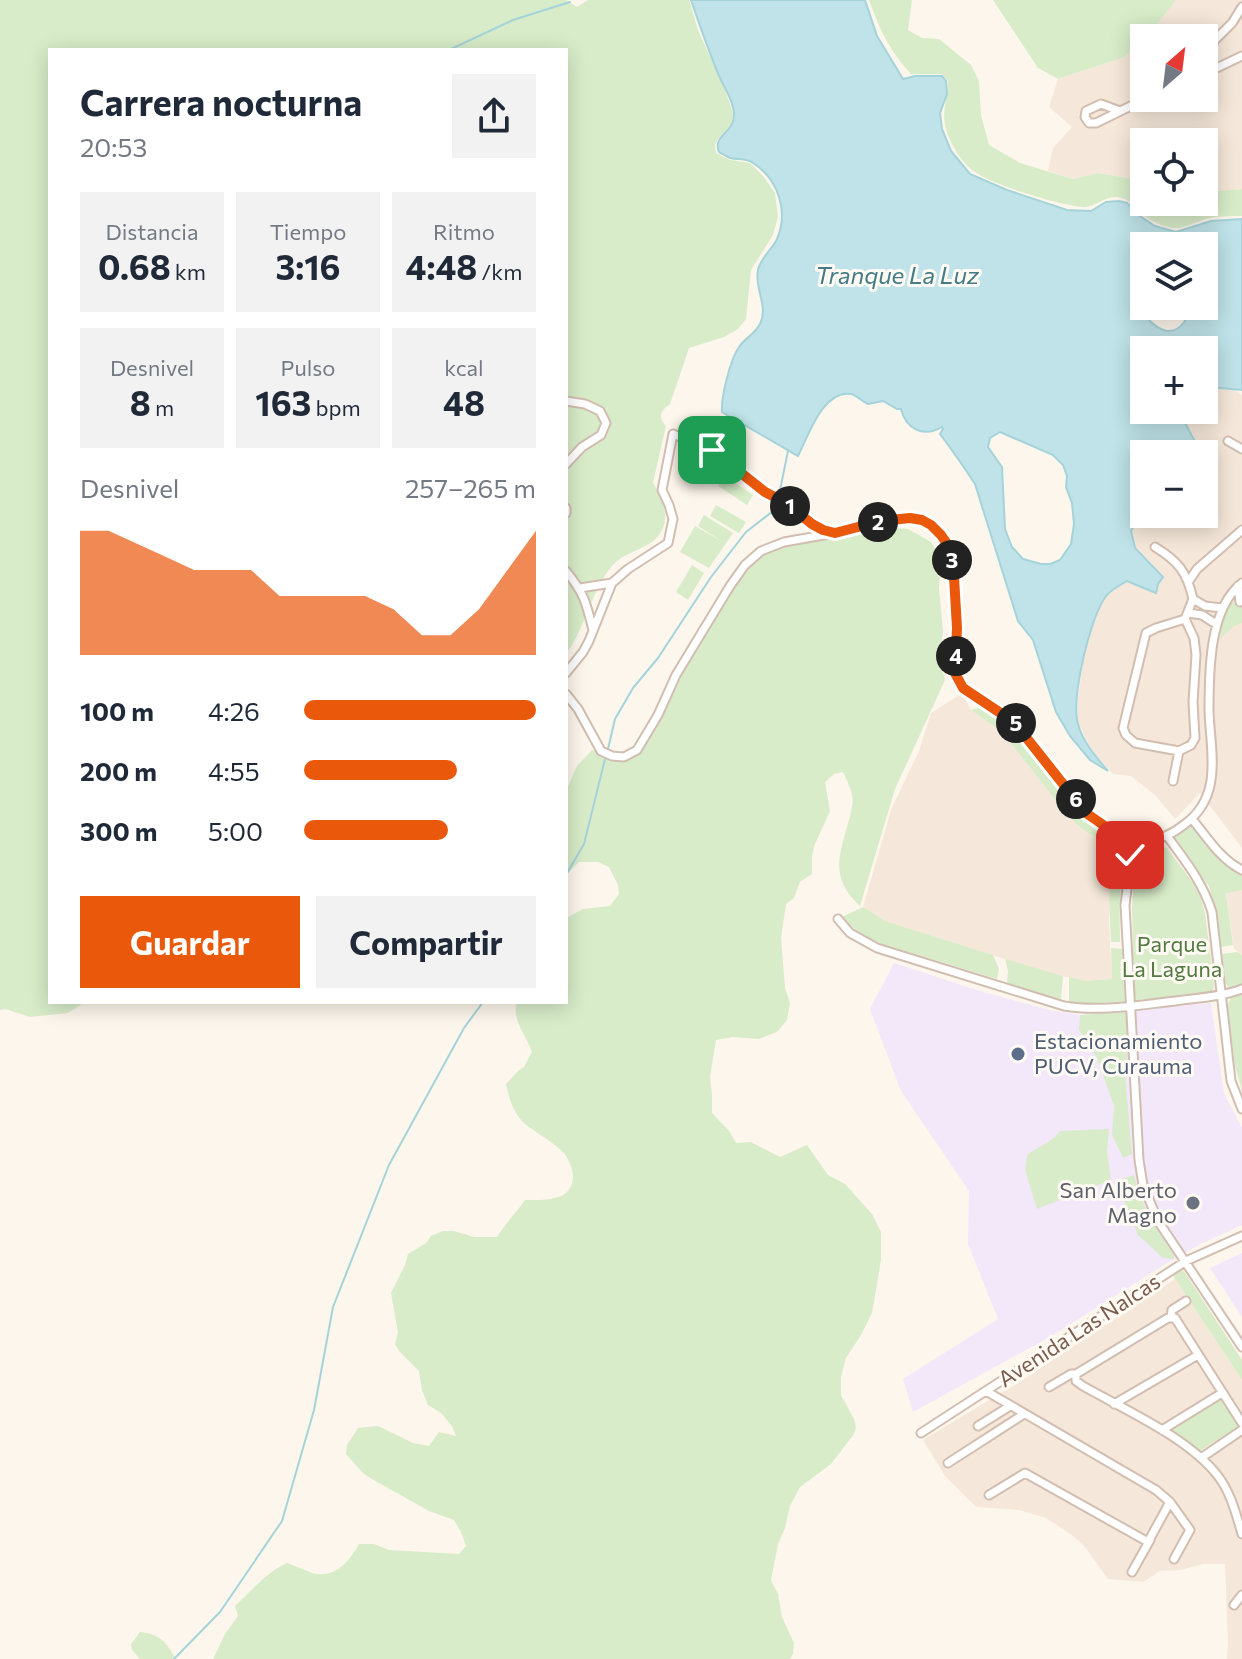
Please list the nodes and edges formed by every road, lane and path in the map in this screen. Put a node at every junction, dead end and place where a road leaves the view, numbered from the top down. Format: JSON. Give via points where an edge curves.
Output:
{"nodes":[{"id":1,"x":1242,"y":7,"type":"edge"},
{"id":2,"x":1218,"y":37,"type":"edge"},
{"id":3,"x":1242,"y":56,"type":"edge"},
{"id":4,"x":1218,"y":67,"type":"edge"},
{"id":5,"x":1130,"y":106,"type":"edge"},
{"id":6,"x":1120,"y":111,"type":"dead end"},
{"id":7,"x":568,"y":401,"type":"edge"},
{"id":8,"x":1228,"y":441,"type":"dead end"},
{"id":9,"x":1242,"y":449,"type":"edge"},
{"id":10,"x":568,"y":462,"type":"edge"},
{"id":11,"x":1242,"y":530,"type":"edge"},
{"id":12,"x":835,"y":533,"type":"junction"},
{"id":13,"x":1155,"y":547,"type":"dead end"},
{"id":14,"x":568,"y":573,"type":"edge"},
{"id":15,"x":1189,"y":581,"type":"junction"},
{"id":16,"x":612,"y":583,"type":"junction"},
{"id":17,"x":1240,"y":584,"type":"edge"},
{"id":18,"x":580,"y":588,"type":"junction"},
{"id":19,"x":1193,"y":599,"type":"junction"},
{"id":20,"x":1241,"y":603,"type":"edge"},
{"id":21,"x":1224,"y":605,"type":"junction"},
{"id":22,"x":1186,"y":616,"type":"junction"},
{"id":23,"x":1216,"y":624,"type":"junction"},
{"id":24,"x":593,"y":630,"type":"junction"},
{"id":25,"x":568,"y":671,"type":"edge"},
{"id":26,"x":568,"y":696,"type":"edge"},
{"id":27,"x":1179,"y":751,"type":"junction"},
{"id":28,"x":1173,"y":781,"type":"dead end"},
{"id":29,"x":1192,"y":819,"type":"junction"},
{"id":30,"x":1117,"y":833,"type":"junction"},
{"id":31,"x":1167,"y":836,"type":"junction"},
{"id":32,"x":1133,"y":839,"type":"junction"},
{"id":33,"x":1148,"y":839,"type":"junction"},
{"id":34,"x":1130,"y":855,"type":"junction"},
{"id":35,"x":1242,"y":870,"type":"edge"},
{"id":36,"x":838,"y":919,"type":"dead end"},
{"id":37,"x":1242,"y":989,"type":"edge"},
{"id":38,"x":1222,"y":995,"type":"junction"},
{"id":39,"x":1131,"y":1006,"type":"junction"},
{"id":40,"x":1242,"y":1109,"type":"edge"},
{"id":41,"x":1242,"y":1236,"type":"edge"},
{"id":42,"x":1186,"y":1261,"type":"junction"},
{"id":43,"x":1186,"y":1301,"type":"dead end"},
{"id":44,"x":1171,"y":1318,"type":"junction"},
{"id":45,"x":1242,"y":1347,"type":"edge"},
{"id":46,"x":1198,"y":1355,"type":"junction"},
{"id":47,"x":1076,"y":1374,"type":"junction"},
{"id":48,"x":1049,"y":1387,"type":"dead end"},
{"id":49,"x":986,"y":1391,"type":"junction"},
{"id":50,"x":1222,"y":1393,"type":"junction"},
{"id":51,"x":1242,"y":1399,"type":"edge"},
{"id":52,"x":1114,"y":1404,"type":"junction"},
{"id":53,"x":1232,"y":1405,"type":"junction"},
{"id":54,"x":1010,"y":1406,"type":"junction"},
{"id":55,"x":1240,"y":1412,"type":"edge"},
{"id":56,"x":1024,"y":1414,"type":"junction"},
{"id":57,"x":1242,"y":1423,"type":"edge"},
{"id":58,"x":978,"y":1426,"type":"dead end"},
{"id":59,"x":1162,"y":1430,"type":"junction"},
{"id":60,"x":1242,"y":1430,"type":"edge"},
{"id":61,"x":921,"y":1433,"type":"dead end"},
{"id":62,"x":1201,"y":1458,"type":"junction"},
{"id":63,"x":948,"y":1463,"type":"dead end"},
{"id":64,"x":989,"y":1495,"type":"dead end"},
{"id":65,"x":1170,"y":1502,"type":"junction"},
{"id":66,"x":1242,"y":1534,"type":"edge"},
{"id":67,"x":1150,"y":1540,"type":"junction"},
{"id":68,"x":1174,"y":1559,"type":"dead end"},
{"id":69,"x":1132,"y":1572,"type":"dead end"},
{"id":70,"x":1242,"y":1595,"type":"edge"},
{"id":71,"x":1234,"y":1605,"type":"dead end"}],
"edges":[{"from":1,"to":2,"type":"street"},
{"from":3,"to":4,"type":"street"},
{"from":5,"to":6,"type":"street"},
{"from":7,"to":10,"type":"street","via":[[600,411],[606,423],[601,435]]},
{"from":8,"to":9,"type":"street"},
{"from":11,"to":15,"type":"street"},
{"from":12,"to":16,"type":"street","via":[[812,524],[712,450],[673,434],[662,490],[673,519],[668,543]]},
{"from":12,"to":26,"type":"street","via":[[773,545],[745,565],[676,675],[637,750],[624,757],[601,751]]},
{"from":12,"to":30,"type":"street","via":[[900,518],[922,520],[941,535],[953,560],[955,673],[963,688],[1014,722],[1086,813]]},
{"from":13,"to":15,"type":"street"},
{"from":14,"to":18,"type":"street"},
{"from":15,"to":19,"type":"street"},
{"from":16,"to":18,"type":"street"},
{"from":16,"to":24,"type":"street"},
{"from":17,"to":20,"type":"street"},
{"from":17,"to":21,"type":"street"},
{"from":18,"to":24,"type":"street"},
{"from":19,"to":21,"type":"street","via":[[1205,606]]},
{"from":19,"to":22,"type":"street"},
{"from":20,"to":21,"type":"street"},
{"from":21,"to":23,"type":"street"},
{"from":22,"to":23,"type":"street","via":[[1202,615]]},
{"from":22,"to":27,"type":"street","via":[[1196,655],[1195,738]]},
{"from":22,"to":27,"type":"street","via":[[1146,633],[1123,728],[1135,743]]},
{"from":23,"to":29,"type":"street","via":[[1209,711],[1213,775]]},
{"from":24,"to":25,"type":"street"},
{"from":27,"to":28,"type":"street"},
{"from":29,"to":31,"type":"street"},
{"from":29,"to":35,"type":"street"},
{"from":30,"to":32,"type":"street"},
{"from":30,"to":34,"type":"street"},
{"from":31,"to":33,"type":"street"},
{"from":31,"to":38,"type":"street","via":[[1206,892]]},
{"from":32,"to":33,"type":"street"},
{"from":32,"to":34,"type":"street"},
{"from":33,"to":34,"type":"street"},
{"from":34,"to":39,"type":"street","via":[[1125,905]]},
{"from":36,"to":39,"type":"street","via":[[850,933],[877,948],[1064,1006]]},
{"from":37,"to":38,"type":"street"},
{"from":38,"to":39,"type":"street"},
{"from":38,"to":40,"type":"street","via":[[1231,1081]]},
{"from":39,"to":42,"type":"street","via":[[1143,1185],[1158,1221]]},
{"from":41,"to":42,"type":"street","name":"Avenida Las Nalcas"},
{"from":42,"to":45,"type":"street"},
{"from":42,"to":49,"type":"street","name":"Avenida Las Nalcas"},
{"from":43,"to":44,"type":"street","via":[[1172,1310]]},
{"from":44,"to":46,"type":"street"},
{"from":44,"to":47,"type":"street"},
{"from":46,"to":50,"type":"street"},
{"from":46,"to":52,"type":"street"},
{"from":47,"to":48,"type":"street"},
{"from":47,"to":52,"type":"street","via":[[1076,1381]]},
{"from":49,"to":54,"type":"street"},
{"from":49,"to":61,"type":"street","name":"Avenida Las Nalcas"},
{"from":50,"to":53,"type":"street"},
{"from":50,"to":59,"type":"street"},
{"from":51,"to":53,"type":"street"},
{"from":52,"to":59,"type":"street"},
{"from":53,"to":55,"type":"street"},
{"from":54,"to":56,"type":"street"},
{"from":54,"to":58,"type":"street"},
{"from":55,"to":57,"type":"street"},
{"from":56,"to":63,"type":"street"},
{"from":56,"to":65,"type":"street"},
{"from":59,"to":62,"type":"street"},
{"from":60,"to":62,"type":"street"},
{"from":62,"to":66,"type":"street","via":[[1234,1505]]},
{"from":64,"to":67,"type":"street","via":[[1025,1473]]},
{"from":65,"to":67,"type":"street"},
{"from":65,"to":68,"type":"street","via":[[1190,1530]]},
{"from":67,"to":69,"type":"street"},
{"from":70,"to":71,"type":"street"}]}
